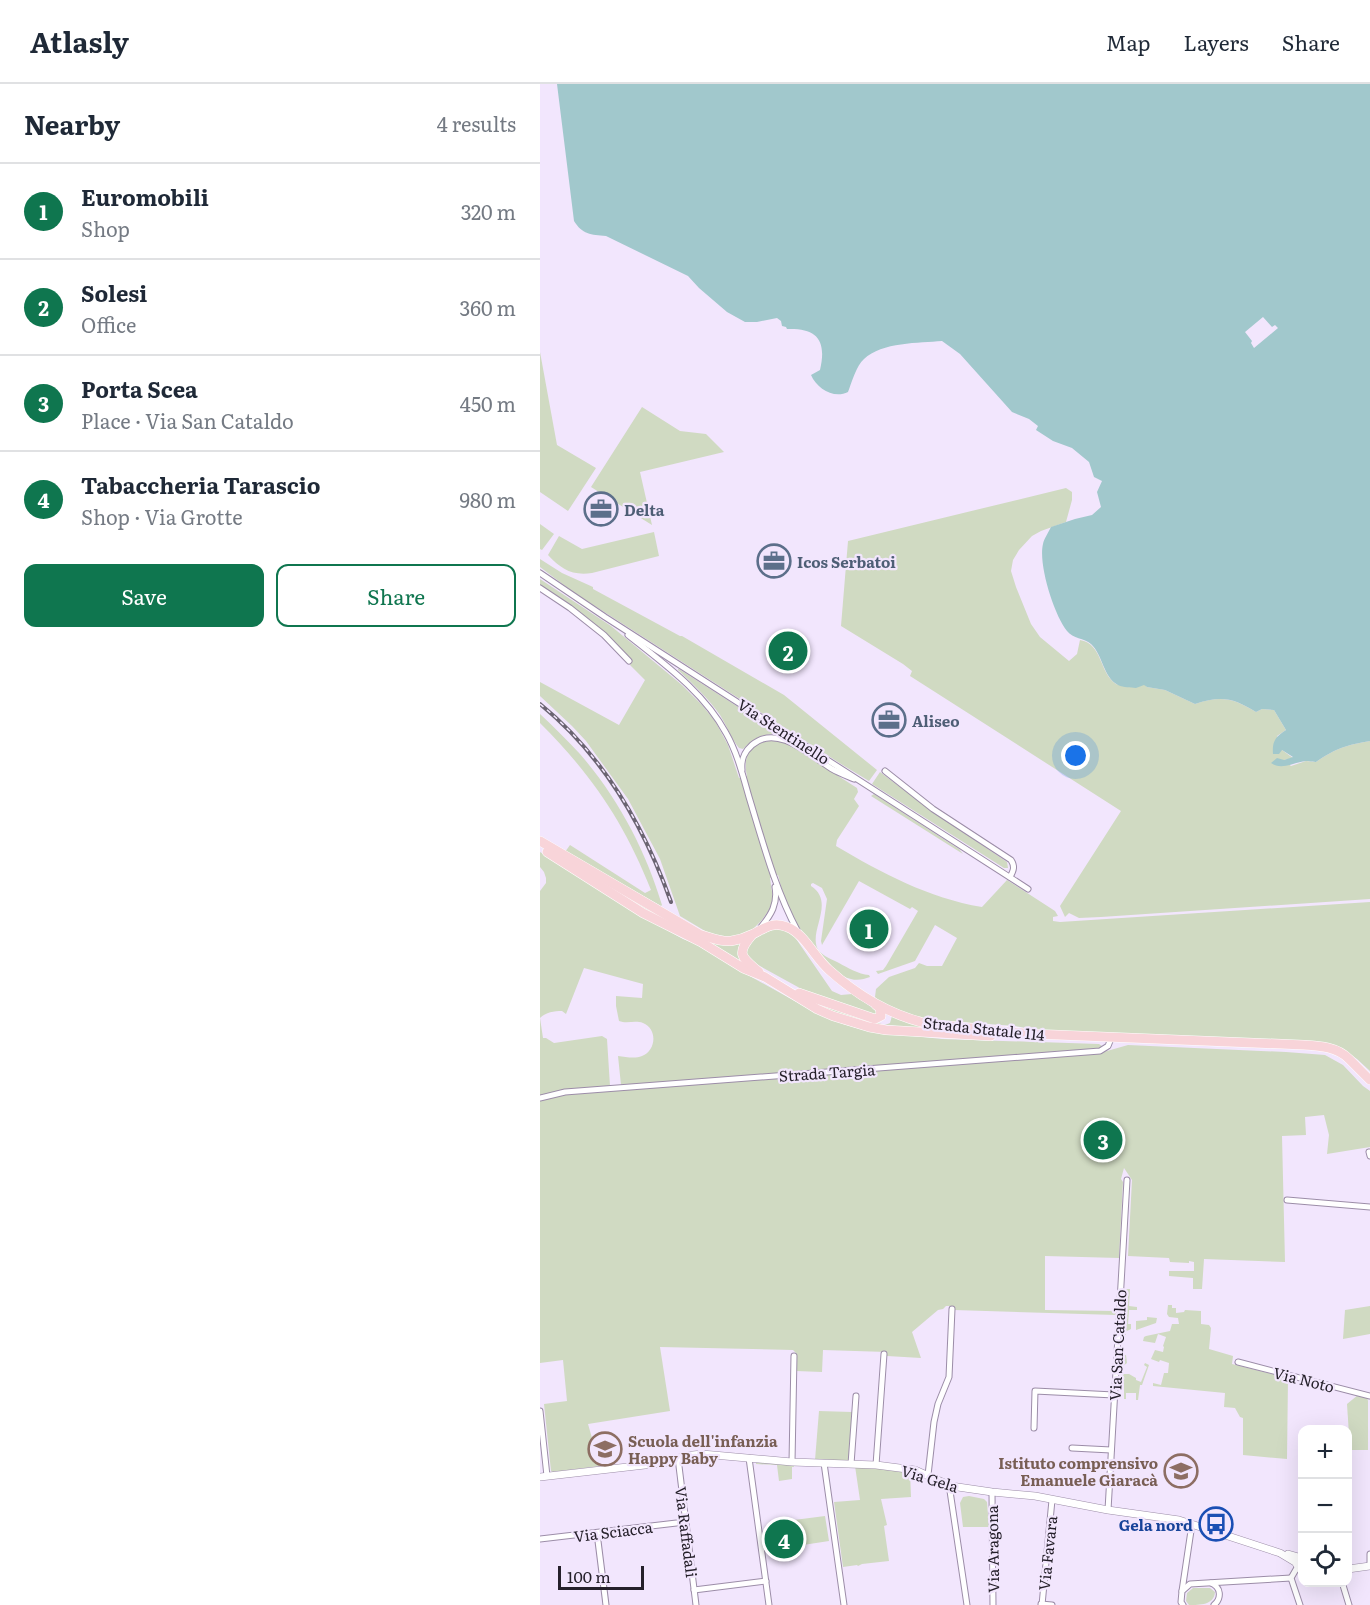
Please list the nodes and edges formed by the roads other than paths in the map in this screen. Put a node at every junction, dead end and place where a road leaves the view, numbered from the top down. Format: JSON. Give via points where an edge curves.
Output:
{"nodes":[{"id":1,"x":540,"y":573,"type":"edge"},
{"id":2,"x":540,"y":588,"type":"edge"},
{"id":3,"x":605,"y":617,"type":"junction"},
{"id":4,"x":629,"y":661,"type":"dead end"},
{"id":5,"x":679,"y":664,"type":"junction"},
{"id":6,"x":672,"y":670,"type":"junction"},
{"id":7,"x":885,"y":771,"type":"dead end"},
{"id":8,"x":743,"y":777,"type":"junction"},
{"id":9,"x":870,"y":786,"type":"junction"},
{"id":10,"x":540,"y":841,"type":"edge"},
{"id":11,"x":540,"y":848,"type":"edge"},
{"id":12,"x":774,"y":876,"type":"junction"},
{"id":13,"x":1010,"y":877,"type":"junction"},
{"id":14,"x":1028,"y":889,"type":"dead end"},
{"id":15,"x":756,"y":932,"type":"junction"},
{"id":16,"x":800,"y":936,"type":"junction"},
{"id":17,"x":765,"y":977,"type":"junction"},
{"id":18,"x":785,"y":989,"type":"junction"},
{"id":19,"x":875,"y":1003,"type":"junction"},
{"id":20,"x":1110,"y":1041,"type":"junction"},
{"id":21,"x":1370,"y":1080,"type":"edge"},
{"id":22,"x":1370,"y":1086,"type":"edge"},
{"id":23,"x":540,"y":1098,"type":"edge"},
{"id":24,"x":1127,"y":1180,"type":"dead end"},
{"id":25,"x":1287,"y":1200,"type":"dead end"},
{"id":26,"x":1370,"y":1207,"type":"edge"},
{"id":27,"x":952,"y":1309,"type":"dead end"},
{"id":28,"x":884,"y":1354,"type":"dead end"},
{"id":29,"x":794,"y":1356,"type":"dead end"},
{"id":30,"x":1238,"y":1362,"type":"dead end"},
{"id":31,"x":1114,"y":1395,"type":"junction"},
{"id":32,"x":856,"y":1396,"type":"dead end"},
{"id":33,"x":1370,"y":1396,"type":"edge"},
{"id":34,"x":540,"y":1412,"type":"edge"},
{"id":35,"x":1034,"y":1428,"type":"dead end"},
{"id":36,"x":1072,"y":1448,"type":"dead end"},
{"id":37,"x":1111,"y":1450,"type":"junction"},
{"id":38,"x":678,"y":1458,"type":"junction"},
{"id":39,"x":749,"y":1458,"type":"junction"},
{"id":40,"x":792,"y":1462,"type":"junction"},
{"id":41,"x":824,"y":1463,"type":"junction"},
{"id":42,"x":851,"y":1464,"type":"junction"},
{"id":43,"x":876,"y":1465,"type":"junction"},
{"id":44,"x":928,"y":1475,"type":"junction"},
{"id":45,"x":544,"y":1477,"type":"edge"},
{"id":46,"x":951,"y":1486,"type":"junction"},
{"id":47,"x":992,"y":1492,"type":"junction"},
{"id":48,"x":1052,"y":1500,"type":"junction"},
{"id":49,"x":1108,"y":1510,"type":"junction"},
{"id":50,"x":686,"y":1522,"type":"junction"},
{"id":51,"x":1192,"y":1524,"type":"junction"},
{"id":52,"x":597,"y":1533,"type":"junction"},
{"id":53,"x":540,"y":1539,"type":"edge"},
{"id":54,"x":1370,"y":1554,"type":"edge"},
{"id":55,"x":1298,"y":1562,"type":"edge"},
{"id":56,"x":1370,"y":1566,"type":"edge"},
{"id":57,"x":1298,"y":1568,"type":"edge"},
{"id":58,"x":1352,"y":1568,"type":"edge"},
{"id":59,"x":1185,"y":1573,"type":"junction"},
{"id":60,"x":1290,"y":1578,"type":"junction"},
{"id":61,"x":766,"y":1581,"type":"junction"},
{"id":62,"x":1209,"y":1583,"type":"junction"},
{"id":63,"x":1194,"y":1584,"type":"junction"},
{"id":64,"x":1344,"y":1587,"type":"edge"},
{"id":65,"x":694,"y":1590,"type":"junction"},
{"id":66,"x":1182,"y":1591,"type":"junction"},
{"id":67,"x":1220,"y":1593,"type":"junction"},
{"id":68,"x":1042,"y":1604,"type":"edge"},
{"id":69,"x":1182,"y":1604,"type":"edge"},
{"id":70,"x":606,"y":1605,"type":"edge"},
{"id":71,"x":696,"y":1605,"type":"edge"},
{"id":72,"x":769,"y":1605,"type":"edge"},
{"id":73,"x":844,"y":1605,"type":"edge"},
{"id":74,"x":967,"y":1605,"type":"edge"},
{"id":75,"x":993,"y":1605,"type":"edge"},
{"id":76,"x":1052,"y":1605,"type":"edge"},
{"id":77,"x":1214,"y":1605,"type":"edge"},
{"id":78,"x":1224,"y":1605,"type":"edge"},
{"id":79,"x":1300,"y":1605,"type":"edge"},
{"id":80,"x":1349,"y":1605,"type":"edge"}],
"edges":[{"from":1,"to":3,"type":"street","name":"Via Stentinello"},
{"from":2,"to":4,"type":"street","via":[[604,635]]},
{"from":3,"to":5,"type":"street","name":"Via Stentinello"},
{"from":3,"to":6,"type":"street"},
{"from":5,"to":6,"type":"street","via":[[673,665]]},
{"from":5,"to":9,"type":"street","name":"Via Stentinello"},
{"from":6,"to":8,"type":"street","via":[[725,731]]},
{"from":7,"to":13,"type":"street","via":[[933,809],[1011,860],[1014,871]]},
{"from":8,"to":9,"type":"street","via":[[745,752],[759,740],[773,737],[787,740],[836,771]]},
{"from":8,"to":12,"type":"street"},
{"from":9,"to":13,"type":"street","name":"Via Stentinello"},
{"from":10,"to":15,"type":"main road","name":"Strada Statale 114","via":[[699,934],[726,941]]},
{"from":11,"to":17,"type":"main road","name":"Strada Statale 114","via":[[643,913]]},
{"from":12,"to":15,"type":"street","via":[[776,903]]},
{"from":12,"to":16,"type":"street"},
{"from":13,"to":14,"type":"street","name":"Via Stentinello"},
{"from":15,"to":16,"type":"main road","name":"Strada Statale 114","via":[[779,925]]},
{"from":15,"to":17,"type":"main road","via":[[743,947],[742,955]]},
{"from":16,"to":19,"type":"main road","name":"Strada Statale 114","via":[[829,970]]},
{"from":17,"to":18,"type":"main road","name":"Strada Statale 114"},
{"from":18,"to":19,"type":"main road","via":[[875,1019],[881,1016]]},
{"from":18,"to":20,"type":"main road","name":"Strada Statale 114","via":[[817,1009],[869,1027]]},
{"from":19,"to":21,"type":"main road","name":"Strada Statale 114","via":[[929,1024],[1034,1034],[1324,1047],[1340,1052]]},
{"from":20,"to":22,"type":"main road","name":"Strada Statale 114","via":[[1323,1052],[1345,1062]]},
{"from":20,"to":23,"type":"street","name":"Strada Targia","via":[[1100,1051],[565,1092]]},
{"from":24,"to":31,"type":"street","name":"Via San Cataldo"},
{"from":25,"to":26,"type":"street"},
{"from":27,"to":44,"type":"street","via":[[949,1377],[934,1422]]},
{"from":28,"to":43,"type":"street"},
{"from":29,"to":40,"type":"street"},
{"from":30,"to":33,"type":"street","name":"Via Noto"},
{"from":31,"to":35,"type":"street","via":[[1035,1391]]},
{"from":31,"to":37,"type":"street","name":"Via San Cataldo"},
{"from":32,"to":42,"type":"street"},
{"from":34,"to":45,"type":"street"},
{"from":36,"to":37,"type":"street"},
{"from":37,"to":49,"type":"street","name":"Via San Cataldo"},
{"from":38,"to":39,"type":"street","name":"Via Gela"},
{"from":38,"to":45,"type":"street","name":"Via Gela"},
{"from":38,"to":50,"type":"street","name":"Via Raffadali"},
{"from":39,"to":40,"type":"street","name":"Via Gela"},
{"from":39,"to":61,"type":"street"},
{"from":40,"to":41,"type":"street","name":"Via Gela"},
{"from":41,"to":42,"type":"street","name":"Via Gela"},
{"from":41,"to":73,"type":"street"},
{"from":42,"to":43,"type":"street","name":"Via Gela"},
{"from":43,"to":44,"type":"street","name":"Via Gela"},
{"from":44,"to":46,"type":"street","name":"Via Gela"},
{"from":46,"to":47,"type":"street","name":"Via Gela"},
{"from":46,"to":74,"type":"street"},
{"from":47,"to":48,"type":"street","name":"Via Gela"},
{"from":47,"to":75,"type":"street","name":"Via Aragona"},
{"from":48,"to":49,"type":"street","name":"Via Gela"},
{"from":48,"to":68,"type":"street","name":"Via Favara"},
{"from":49,"to":51,"type":"street","name":"Via Gela"},
{"from":50,"to":52,"type":"street","name":"Via Sciacca"},
{"from":50,"to":65,"type":"street","name":"Via Raffadali"},
{"from":51,"to":55,"type":"street","name":"Via Gela"},
{"from":51,"to":59,"type":"street"},
{"from":52,"to":53,"type":"street","name":"Via Sciacca"},
{"from":52,"to":70,"type":"street"},
{"from":54,"to":56,"type":"street"},
{"from":56,"to":58,"type":"street"},
{"from":57,"to":60,"type":"street"},
{"from":59,"to":63,"type":"street"},
{"from":59,"to":66,"type":"street"},
{"from":60,"to":62,"type":"street"},
{"from":60,"to":79,"type":"street"},
{"from":61,"to":65,"type":"street"},
{"from":61,"to":72,"type":"street"},
{"from":62,"to":63,"type":"street"},
{"from":62,"to":67,"type":"street"},
{"from":63,"to":66,"type":"street"},
{"from":64,"to":80,"type":"street"},
{"from":65,"to":71,"type":"street","name":"Via Raffadali"},
{"from":66,"to":69,"type":"street"},
{"from":67,"to":77,"type":"street"},
{"from":67,"to":78,"type":"street"},
{"from":68,"to":76,"type":"street"}]}
